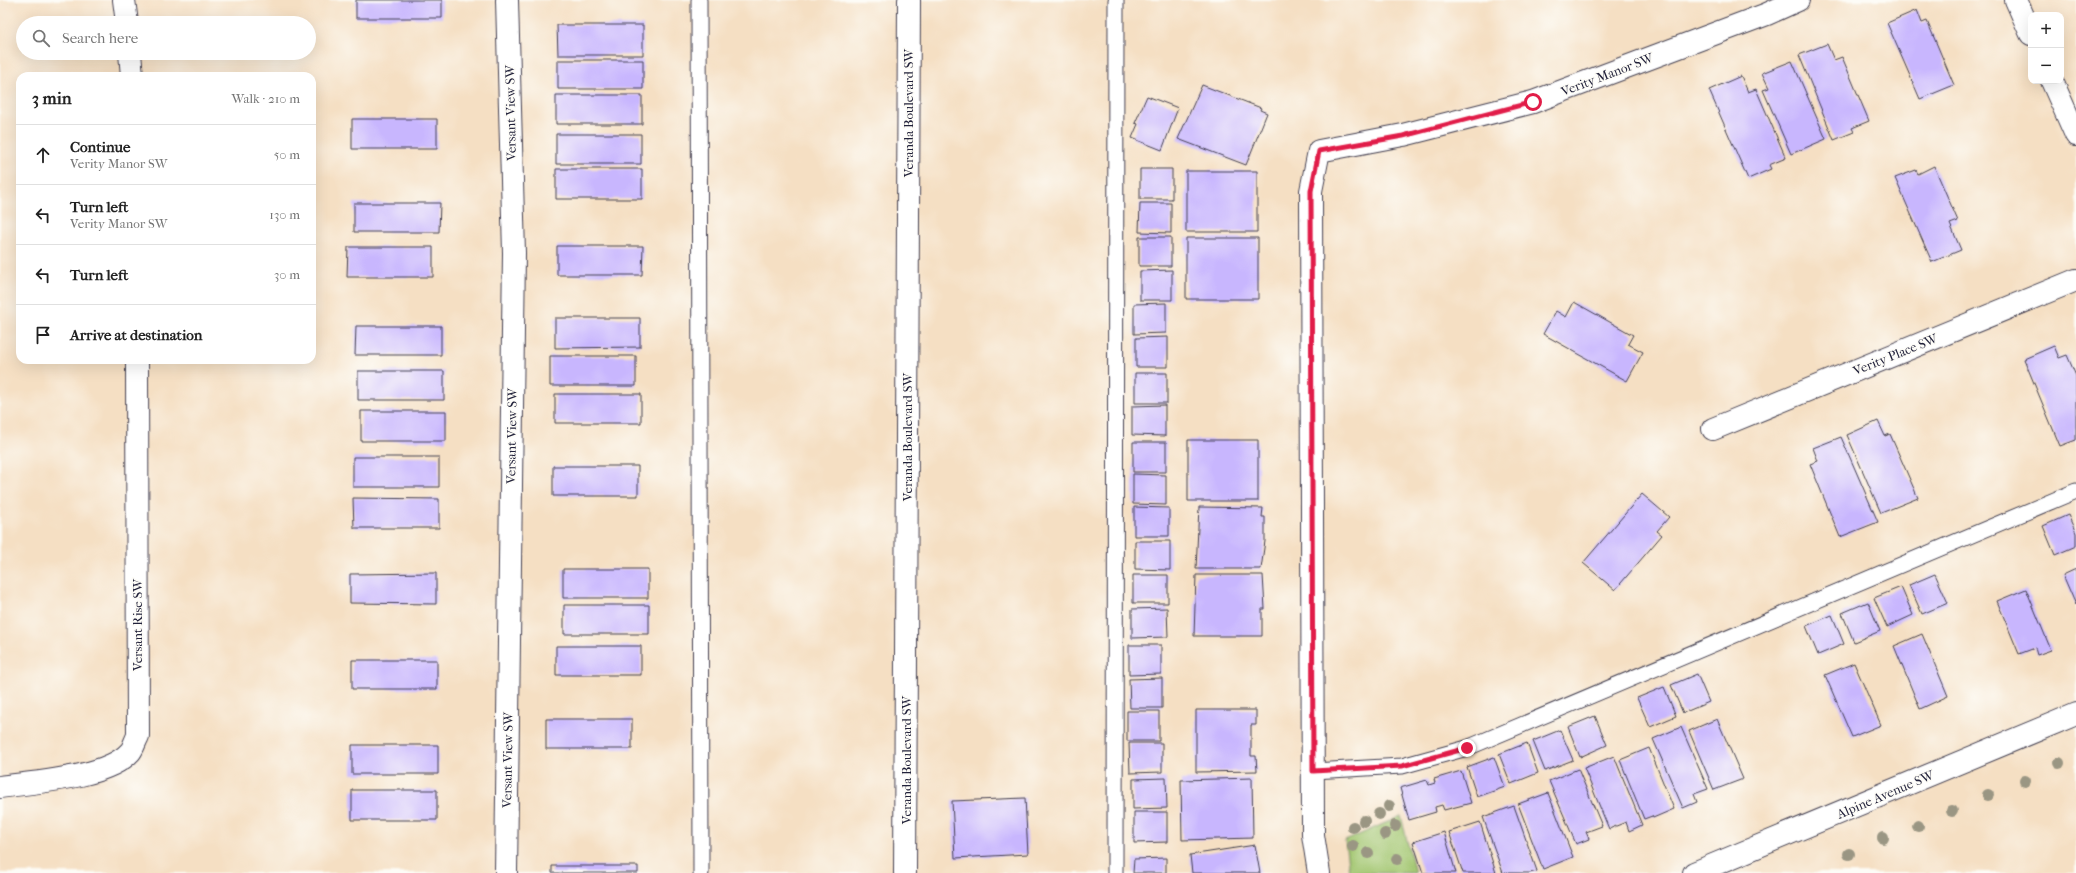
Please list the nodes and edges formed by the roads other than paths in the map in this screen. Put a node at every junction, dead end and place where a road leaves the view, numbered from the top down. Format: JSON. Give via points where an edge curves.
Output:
{"nodes":[{"id":1,"x":124,"y":0,"type":"edge"},
{"id":2,"x":507,"y":0,"type":"edge"},
{"id":3,"x":699,"y":0,"type":"edge"},
{"id":4,"x":909,"y":0,"type":"edge"},
{"id":5,"x":1116,"y":0,"type":"edge"},
{"id":6,"x":1798,"y":0,"type":"edge"},
{"id":7,"x":2016,"y":0,"type":"edge"},
{"id":8,"x":126,"y":16,"type":"edge"},
{"id":9,"x":2028,"y":27,"type":"edge"},
{"id":10,"x":131,"y":60,"type":"edge"},
{"id":11,"x":132,"y":72,"type":"edge"},
{"id":12,"x":2053,"y":84,"type":"edge"},
{"id":13,"x":2076,"y":135,"type":"edge"},
{"id":14,"x":2076,"y":280,"type":"edge"},
{"id":15,"x":137,"y":364,"type":"edge"},
{"id":16,"x":1713,"y":429,"type":"dead end"},
{"id":17,"x":2076,"y":491,"type":"edge"},
{"id":18,"x":2076,"y":714,"type":"edge"},
{"id":19,"x":1313,"y":771,"type":"junction"},
{"id":20,"x":0,"y":787,"type":"edge"},
{"id":21,"x":506,"y":873,"type":"edge"},
{"id":22,"x":701,"y":873,"type":"edge"},
{"id":23,"x":905,"y":873,"type":"edge"},
{"id":24,"x":1115,"y":873,"type":"edge"},
{"id":25,"x":1319,"y":873,"type":"edge"},
{"id":26,"x":1694,"y":873,"type":"edge"}],
"edges":[{"from":1,"to":8,"type":"street"},
{"from":2,"to":21,"type":"street","name":"Versant View SW","via":[[514,252]]},
{"from":3,"to":22,"type":"lane"},
{"from":4,"to":23,"type":"street","name":"Veranda Boulevard SW"},
{"from":5,"to":24,"type":"lane"},
{"from":6,"to":19,"type":"street","name":"Verity Manor SW","via":[[1533,102],[1403,136],[1319,151],[1311,191]]},
{"from":7,"to":9,"type":"street"},
{"from":10,"to":11,"type":"street"},
{"from":12,"to":13,"type":"street"},
{"from":14,"to":16,"type":"street","name":"Verity Place SW"},
{"from":15,"to":20,"type":"street","name":"Versant Rise SW","via":[[138,736],[130,752],[111,766],[82,774]]},
{"from":17,"to":19,"type":"lane","via":[[1467,748],[1402,766]]},
{"from":18,"to":26,"type":"street","name":"Alpine Avenue SW"},
{"from":19,"to":25,"type":"street","name":"Verity Manor SW","via":[[1313,834]]}]}
